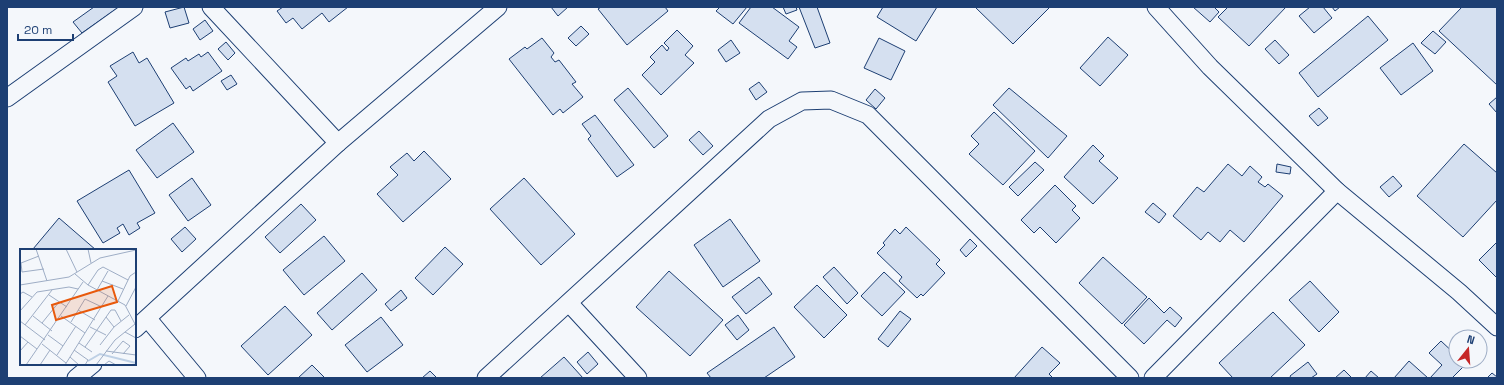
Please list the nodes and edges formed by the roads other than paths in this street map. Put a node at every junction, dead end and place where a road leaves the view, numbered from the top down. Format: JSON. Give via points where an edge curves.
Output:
{"nodes":[{"id":1,"x":134,"y":7,"type":"edge"},
{"id":2,"x":211,"y":7,"type":"edge"},
{"id":3,"x":498,"y":7,"type":"edge"},
{"id":4,"x":1156,"y":7,"type":"edge"},
{"id":5,"x":7,"y":98,"type":"edge"},
{"id":6,"x":338,"y":143,"type":"junction"},
{"id":7,"x":1337,"y":192,"type":"junction"},
{"id":8,"x":569,"y":303,"type":"junction"},
{"id":9,"x":141,"y":324,"type":"edge"},
{"id":10,"x":1497,"y":327,"type":"edge"},
{"id":11,"x":92,"y":365,"type":"edge"},
{"id":12,"x":76,"y":378,"type":"edge"},
{"id":13,"x":197,"y":378,"type":"edge"},
{"id":14,"x":486,"y":378,"type":"edge"},
{"id":15,"x":638,"y":378,"type":"edge"},
{"id":16,"x":1130,"y":378,"type":"edge"},
{"id":17,"x":1153,"y":378,"type":"edge"}],
"edges":[{"from":1,"to":5,"type":"street"},
{"from":2,"to":6,"type":"street"},
{"from":3,"to":6,"type":"street"},
{"from":4,"to":7,"type":"street","via":[[1210,67]]},
{"from":6,"to":9,"type":"street"},
{"from":7,"to":10,"type":"street","via":[[1459,292]]},
{"from":7,"to":17,"type":"street"},
{"from":8,"to":14,"type":"street"},
{"from":8,"to":15,"type":"street"},
{"from":8,"to":16,"type":"street","via":[[769,119],[802,101],[831,100],[868,115]]},
{"from":9,"to":13,"type":"street"},
{"from":11,"to":12,"type":"street"}]}
